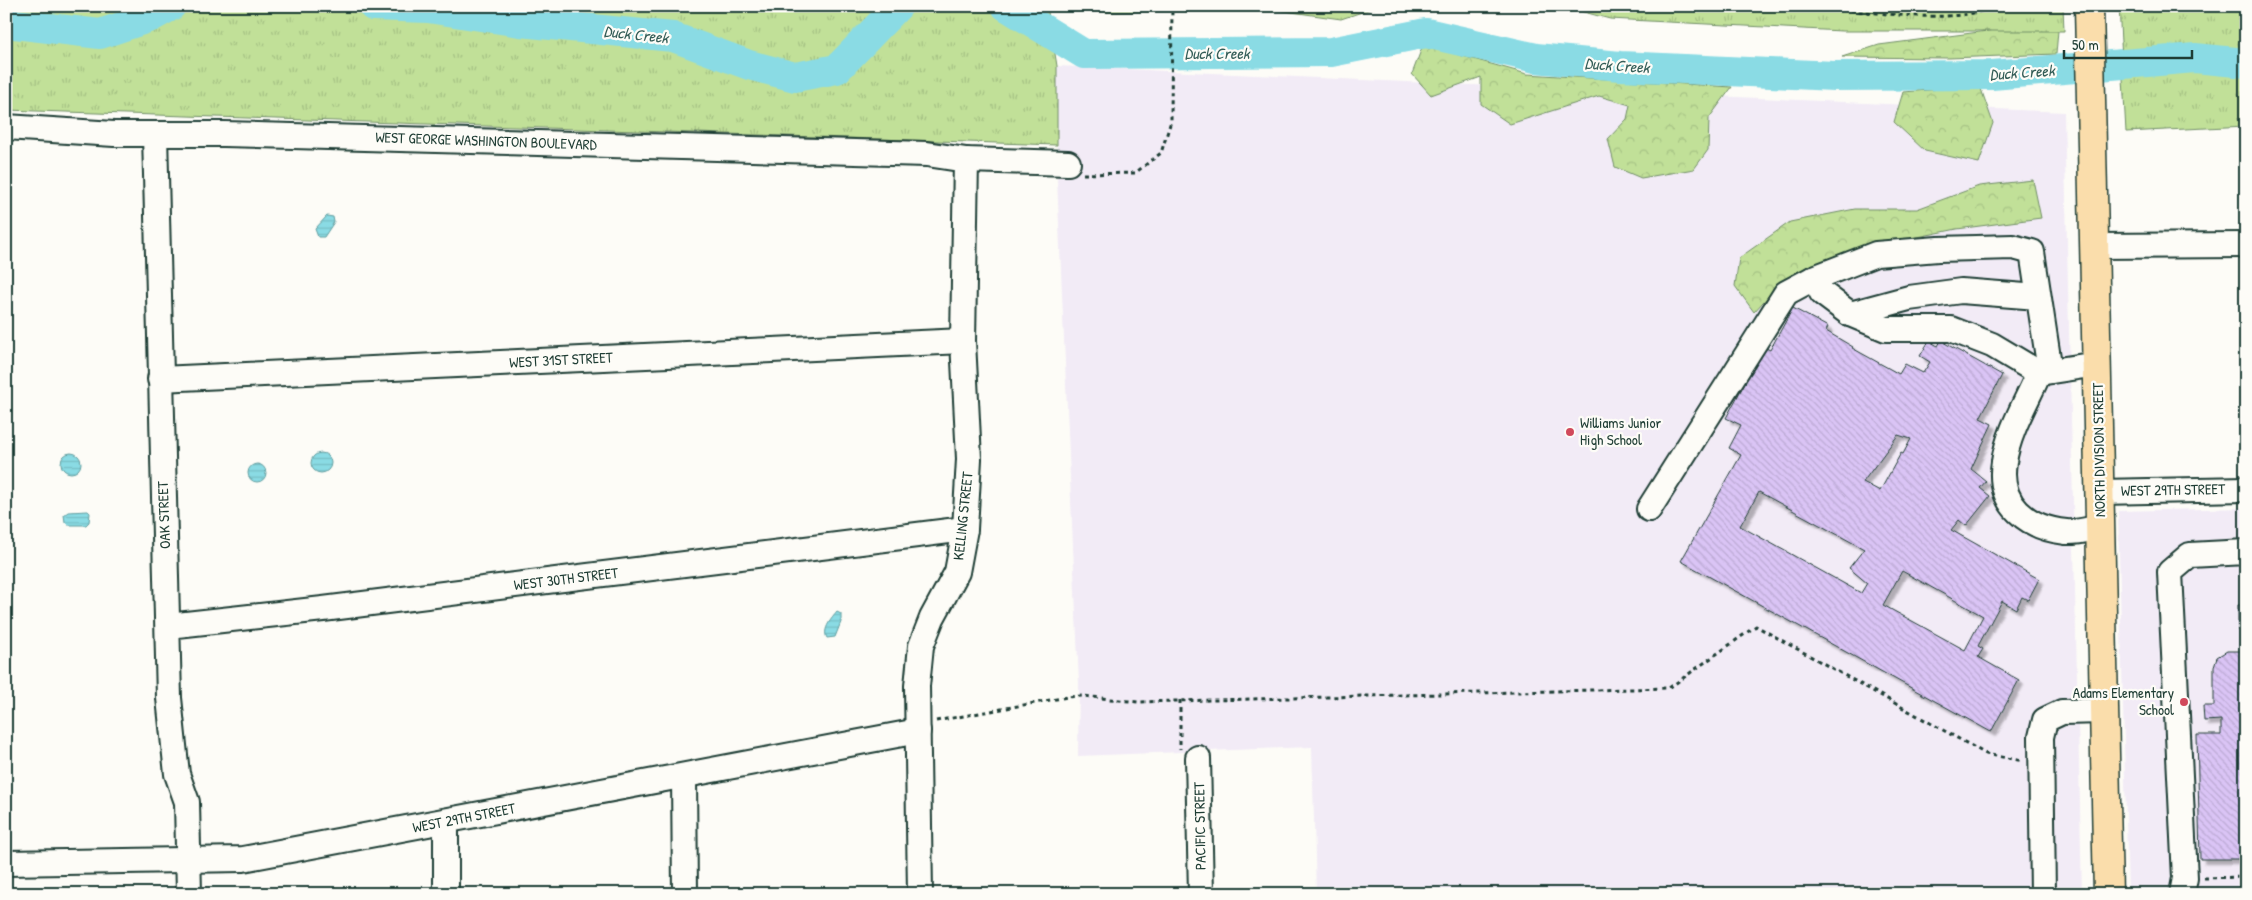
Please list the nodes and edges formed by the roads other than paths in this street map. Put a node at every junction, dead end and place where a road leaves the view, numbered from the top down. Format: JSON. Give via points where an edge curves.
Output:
{"nodes":[{"id":1,"x":2090,"y":11,"type":"edge"},
{"id":2,"x":6,"y":127,"type":"edge"},
{"id":3,"x":155,"y":134,"type":"junction"},
{"id":4,"x":966,"y":160,"type":"junction"},
{"id":5,"x":1068,"y":163,"type":"road end"},
{"id":6,"x":2094,"y":246,"type":"junction"},
{"id":7,"x":2246,"y":246,"type":"edge"},
{"id":8,"x":1814,"y":278,"type":"junction"},
{"id":9,"x":2038,"y":297,"type":"junction"},
{"id":10,"x":1850,"y":314,"type":"junction"},
{"id":11,"x":963,"y":342,"type":"junction"},
{"id":12,"x":2096,"y":364,"type":"junction"},
{"id":13,"x":2045,"y":372,"type":"junction"},
{"id":14,"x":160,"y":379,"type":"junction"},
{"id":15,"x":2246,"y":489,"type":"edge"},
{"id":16,"x":2100,"y":492,"type":"junction"},
{"id":17,"x":1650,"y":509,"type":"dead end"},
{"id":18,"x":2100,"y":527,"type":"junction"},
{"id":19,"x":965,"y":530,"type":"junction"},
{"id":20,"x":2246,"y":552,"type":"edge"},
{"id":21,"x":168,"y":626,"type":"junction"},
{"id":22,"x":2104,"y":712,"type":"junction"},
{"id":23,"x":918,"y":731,"type":"junction"},
{"id":24,"x":1198,"y":758,"type":"road end"},
{"id":25,"x":684,"y":776,"type":"junction"},
{"id":26,"x":446,"y":821,"type":"junction"},
{"id":27,"x":188,"y":861,"type":"junction"},
{"id":28,"x":6,"y":863,"type":"edge"},
{"id":29,"x":2184,"y":886,"type":"edge"},
{"id":30,"x":189,"y":894,"type":"edge"},
{"id":31,"x":446,"y":894,"type":"edge"},
{"id":32,"x":686,"y":894,"type":"edge"},
{"id":33,"x":920,"y":894,"type":"edge"},
{"id":34,"x":1201,"y":894,"type":"edge"},
{"id":35,"x":2043,"y":894,"type":"edge"},
{"id":36,"x":2108,"y":894,"type":"edge"}],
"edges":[{"from":1,"to":6,"type":"main road","name":"NORTH DIVISION STREET"},
{"from":2,"to":3,"type":"street","name":"WEST GEORGE WASHINGTON BOULEVARD"},
{"from":3,"to":4,"type":"street","name":"WEST GEORGE WASHINGTON BOULEVARD","via":[[927,154]]},
{"from":3,"to":14,"type":"street","name":"OAK STREET"},
{"from":4,"to":5,"type":"street","name":"WEST GEORGE WASHINGTON BOULEVARD"},
{"from":4,"to":11,"type":"street","name":"KELLING STREET"},
{"from":6,"to":7,"type":"street"},
{"from":6,"to":12,"type":"main road","name":"NORTH DIVISION STREET"},
{"from":8,"to":9,"type":"street","via":[[1876,254],[2013,247],[2032,252]]},
{"from":8,"to":10,"type":"street","via":[[1822,293]]},
{"from":8,"to":17,"type":"street","via":[[1786,293]]},
{"from":9,"to":10,"type":"street","via":[[1961,291],[1909,298]]},
{"from":9,"to":13,"type":"street"},
{"from":10,"to":13,"type":"street","via":[[1886,329],[1952,329]]},
{"from":11,"to":14,"type":"street","name":"WEST 31ST STREET"},
{"from":11,"to":19,"type":"street","name":"KELLING STREET","via":[[969,459]]},
{"from":12,"to":13,"type":"street"},
{"from":12,"to":16,"type":"main road","name":"NORTH DIVISION STREET"},
{"from":13,"to":18,"type":"street","via":[[2011,438],[2003,463],[2010,502],[2020,515],[2038,526],[2068,533]]},
{"from":14,"to":21,"type":"street","name":"OAK STREET"},
{"from":15,"to":16,"type":"street","name":"WEST 29TH STREET"},
{"from":16,"to":18,"type":"main road","name":"NORTH DIVISION STREET"},
{"from":18,"to":22,"type":"main road","name":"NORTH DIVISION STREET"},
{"from":19,"to":21,"type":"street","name":"WEST 30TH STREET"},
{"from":19,"to":23,"type":"street","name":"KELLING STREET","via":[[957,572],[932,618],[922,646],[917,686]]},
{"from":20,"to":29,"type":"street","via":[[2190,555],[2170,572]]},
{"from":21,"to":27,"type":"street","name":"OAK STREET","via":[[169,698],[177,774],[187,802]]},
{"from":22,"to":35,"type":"street","via":[[2062,712],[2045,720],[2041,737]]},
{"from":22,"to":36,"type":"main road","name":"NORTH DIVISION STREET"},
{"from":23,"to":25,"type":"street","name":"WEST 29TH STREET"},
{"from":23,"to":33,"type":"street","name":"KELLING STREET"},
{"from":24,"to":34,"type":"street","name":"PACIFIC STREET"},
{"from":25,"to":26,"type":"street","name":"WEST 29TH STREET"},
{"from":25,"to":32,"type":"street"},
{"from":26,"to":27,"type":"street","name":"WEST 29TH STREET","via":[[243,859]]},
{"from":26,"to":31,"type":"street"},
{"from":27,"to":28,"type":"street","name":"WEST 29TH STREET"},
{"from":27,"to":30,"type":"street","name":"OAK STREET"}]}
